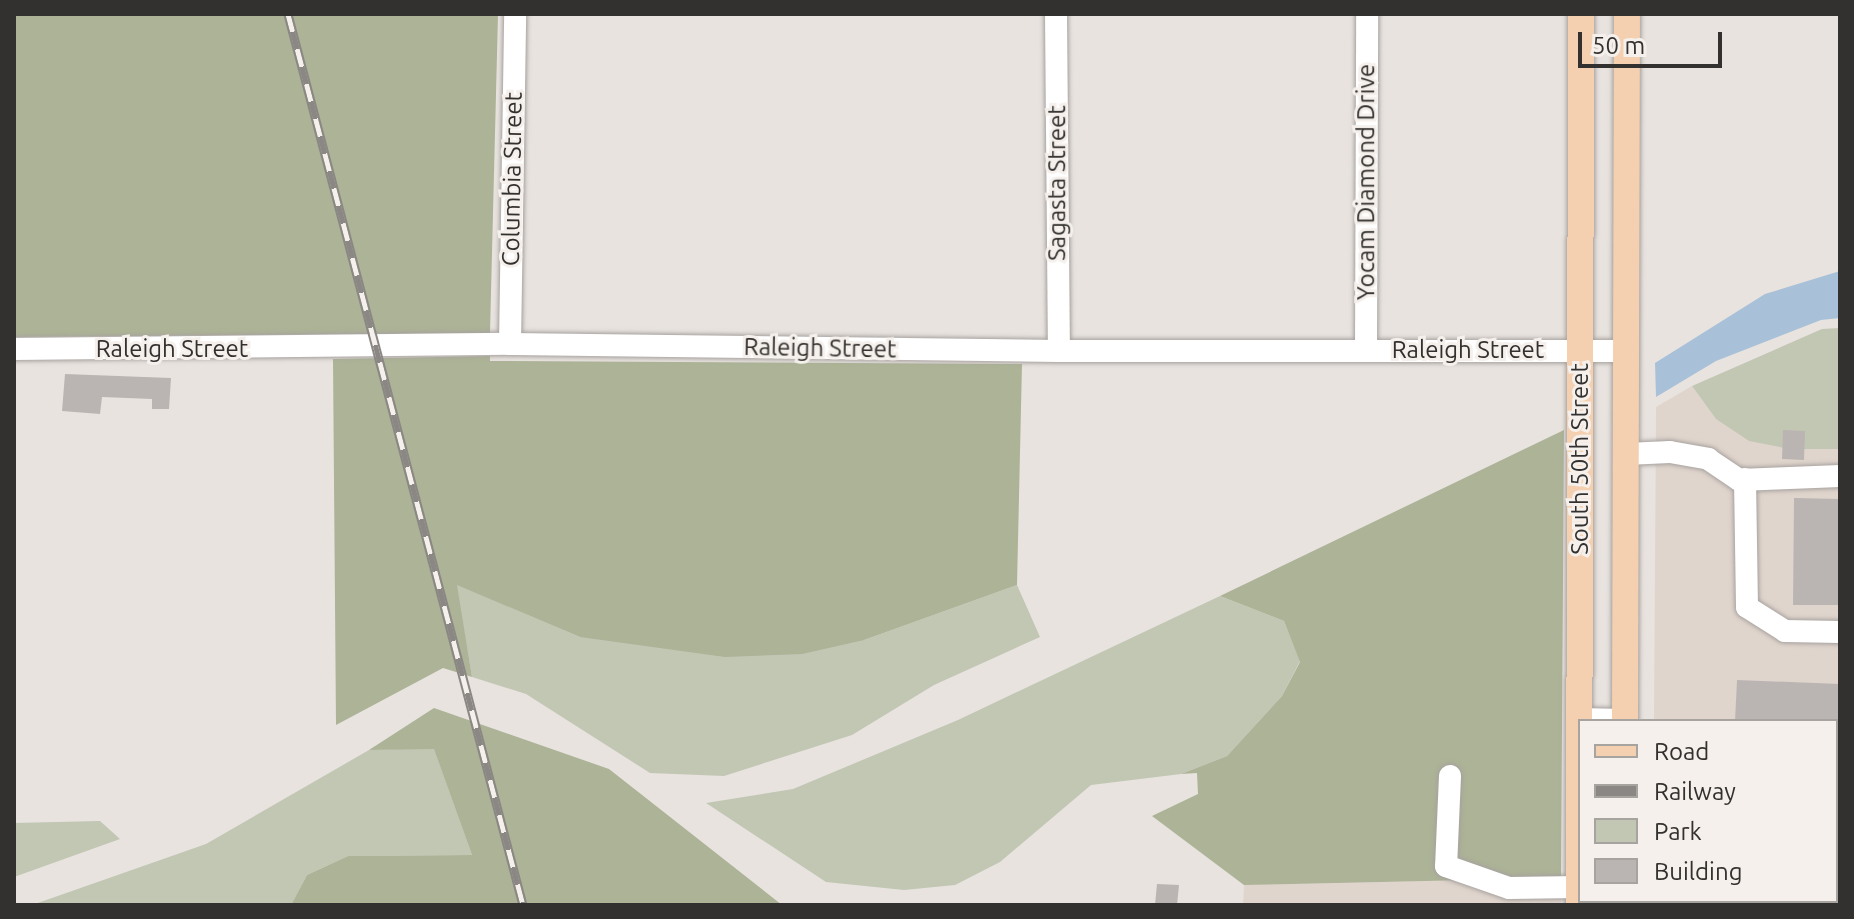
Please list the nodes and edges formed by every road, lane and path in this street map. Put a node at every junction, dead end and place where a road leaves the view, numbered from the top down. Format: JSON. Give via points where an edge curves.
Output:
{"nodes":[{"id":1,"x":515,"y":14,"type":"edge"},
{"id":2,"x":1056,"y":14,"type":"edge"},
{"id":3,"x":1367,"y":14,"type":"edge"},
{"id":4,"x":1581,"y":14,"type":"edge"},
{"id":5,"x":1627,"y":14,"type":"edge"},
{"id":6,"x":510,"y":344,"type":"junction"},
{"id":7,"x":14,"y":349,"type":"edge"},
{"id":8,"x":1366,"y":349,"type":"junction"},
{"id":9,"x":1580,"y":350,"type":"junction"},
{"id":10,"x":1059,"y":351,"type":"junction"},
{"id":11,"x":1626,"y":351,"type":"junction"},
{"id":12,"x":1626,"y":454,"type":"junction"},
{"id":13,"x":1840,"y":476,"type":"edge"},
{"id":14,"x":1745,"y":479,"type":"junction"},
{"id":15,"x":1840,"y":632,"type":"edge"},
{"id":16,"x":1579,"y":719,"type":"edge"},
{"id":17,"x":1625,"y":719,"type":"edge"},
{"id":18,"x":1450,"y":776,"type":"dead end"},
{"id":19,"x":1578,"y":896,"type":"edge"}],
"edges":[{"from":1,"to":6,"type":"street","name":"Columbia Street"},
{"from":2,"to":10,"type":"street","name":"Sagasta Street"},
{"from":3,"to":8,"type":"street","name":"Yocam Diamond Drive"},
{"from":4,"to":9,"type":"main road","name":"South 50th Street"},
{"from":5,"to":11,"type":"main road","name":"South 50th Street"},
{"from":6,"to":7,"type":"street","name":"Raleigh Street"},
{"from":6,"to":10,"type":"street","name":"Raleigh Street"},
{"from":8,"to":9,"type":"street","name":"Raleigh Street"},
{"from":8,"to":10,"type":"street","name":"Raleigh Street"},
{"from":9,"to":11,"type":"street","name":"Raleigh Street"},
{"from":9,"to":16,"type":"main road","name":"South 50th Street"},
{"from":11,"to":12,"type":"main road","name":"South 50th Street"},
{"from":12,"to":14,"type":"street","via":[[1670,452],[1708,459]]},
{"from":12,"to":17,"type":"main road","name":"South 50th Street"},
{"from":13,"to":14,"type":"street"},
{"from":14,"to":15,"type":"street","via":[[1747,607],[1785,631]]},
{"from":18,"to":19,"type":"street","via":[[1446,866],[1509,888]]}]}
